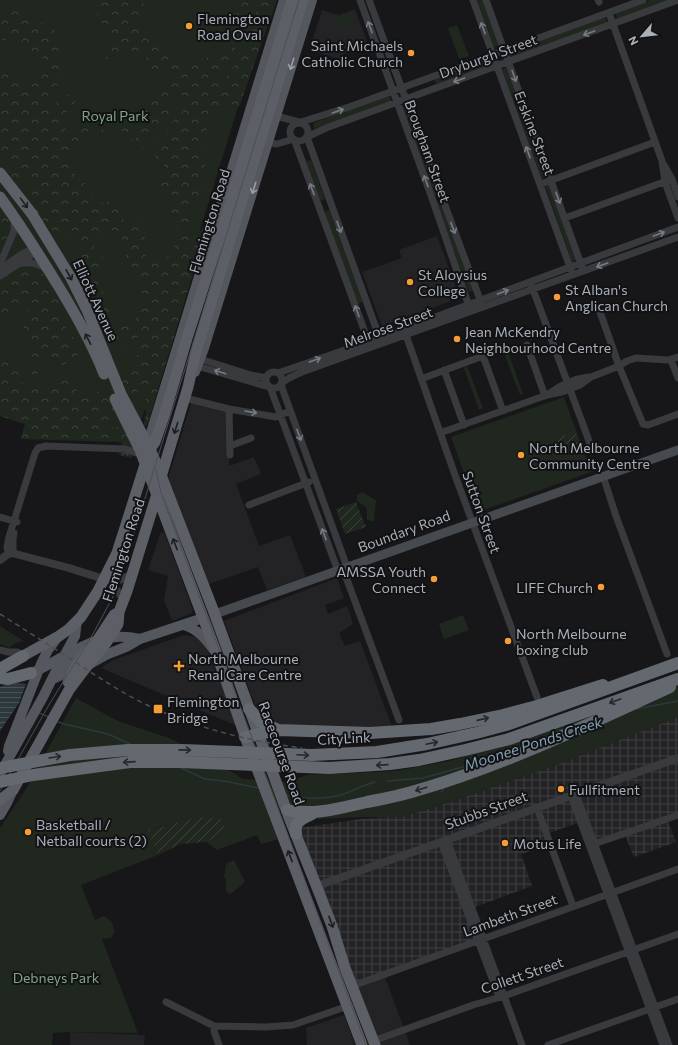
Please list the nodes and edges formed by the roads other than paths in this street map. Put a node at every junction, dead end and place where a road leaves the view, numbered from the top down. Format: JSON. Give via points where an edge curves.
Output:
{"nodes":[{"id":1,"x":284,"y":0,"type":"edge"},
{"id":2,"x":292,"y":0,"type":"edge"},
{"id":3,"x":303,"y":0,"type":"edge"},
{"id":4,"x":312,"y":0,"type":"edge"},
{"id":5,"x":360,"y":0,"type":"edge"},
{"id":6,"x":369,"y":0,"type":"edge"},
{"id":7,"x":474,"y":0,"type":"edge"},
{"id":8,"x":486,"y":0,"type":"edge"},
{"id":9,"x":643,"y":0,"type":"edge"},
{"id":10,"x":677,"y":0,"type":"edge"},
{"id":11,"x":631,"y":2,"type":"edge"},
{"id":12,"x":609,"y":13,"type":"junction"},
{"id":13,"x":613,"y":24,"type":"junction"},
{"id":14,"x":504,"y":50,"type":"junction"},
{"id":15,"x":493,"y":54,"type":"junction"},
{"id":16,"x":509,"y":62,"type":"junction"},
{"id":17,"x":497,"y":66,"type":"junction"},
{"id":18,"x":397,"y":77,"type":"junction"},
{"id":19,"x":430,"y":77,"type":"junction"},
{"id":20,"x":389,"y":80,"type":"junction"},
{"id":21,"x":401,"y":88,"type":"junction"},
{"id":22,"x":434,"y":89,"type":"junction"},
{"id":23,"x":392,"y":90,"type":"junction"},
{"id":24,"x":405,"y":99,"type":"junction"},
{"id":25,"x":522,"y":100,"type":"junction"},
{"id":26,"x":397,"y":102,"type":"junction"},
{"id":27,"x":510,"y":104,"type":"junction"},
{"id":28,"x":269,"y":110,"type":"junction"},
{"id":29,"x":246,"y":122,"type":"junction"},
{"id":30,"x":300,"y":122,"type":"junction"},
{"id":31,"x":307,"y":137,"type":"junction"},
{"id":32,"x":294,"y":139,"type":"junction"},
{"id":33,"x":655,"y":142,"type":"junction"},
{"id":34,"x":258,"y":144,"type":"junction"},
{"id":35,"x":0,"y":173,"type":"edge"},
{"id":36,"x":552,"y":180,"type":"junction"},
{"id":37,"x":668,"y":180,"type":"junction"},
{"id":38,"x":541,"y":184,"type":"junction"},
{"id":39,"x":0,"y":197,"type":"edge"},
{"id":40,"x":678,"y":197,"type":"edge"},
{"id":41,"x":441,"y":198,"type":"junction"},
{"id":42,"x":433,"y":201,"type":"junction"},
{"id":43,"x":677,"y":204,"type":"edge"},
{"id":44,"x":14,"y":217,"type":"junction"},
{"id":45,"x":565,"y":218,"type":"junction"},
{"id":46,"x":678,"y":218,"type":"edge"},
{"id":47,"x":678,"y":227,"type":"edge"},
{"id":48,"x":678,"y":237,"type":"edge"},
{"id":49,"x":49,"y":241,"type":"junction"},
{"id":50,"x":640,"y":241,"type":"junction"},
{"id":51,"x":233,"y":243,"type":"junction"},
{"id":52,"x":36,"y":249,"type":"junction"},
{"id":53,"x":614,"y":250,"type":"junction"},
{"id":54,"x":643,"y":250,"type":"junction"},
{"id":55,"x":617,"y":260,"type":"junction"},
{"id":56,"x":581,"y":263,"type":"junction"},
{"id":57,"x":0,"y":264,"type":"edge"},
{"id":58,"x":16,"y":265,"type":"junction"},
{"id":59,"x":0,"y":271,"type":"edge"},
{"id":60,"x":571,"y":271,"type":"junction"},
{"id":61,"x":584,"y":271,"type":"junction"},
{"id":62,"x":0,"y":276,"type":"edge"},
{"id":63,"x":532,"y":286,"type":"junction"},
{"id":64,"x":59,"y":287,"type":"junction"},
{"id":65,"x":481,"y":304,"type":"junction"},
{"id":66,"x":470,"y":308,"type":"junction"},
{"id":67,"x":600,"y":312,"type":"dead end"},
{"id":68,"x":438,"y":319,"type":"junction"},
{"id":69,"x":406,"y":334,"type":"junction"},
{"id":70,"x":380,"y":341,"type":"junction"},
{"id":71,"x":369,"y":345,"type":"junction"},
{"id":72,"x":527,"y":346,"type":"dead end"},
{"id":73,"x":199,"y":362,"type":"junction"},
{"id":74,"x":675,"y":362,"type":"edge"},
{"id":75,"x":619,"y":366,"type":"junction"},
{"id":76,"x":301,"y":369,"type":"junction"},
{"id":77,"x":444,"y":370,"type":"junction"},
{"id":78,"x":278,"y":373,"type":"junction"},
{"id":79,"x":239,"y":375,"type":"junction"},
{"id":80,"x":266,"y":378,"type":"junction"},
{"id":81,"x":678,"y":378,"type":"edge"},
{"id":82,"x":421,"y":379,"type":"junction"},
{"id":83,"x":282,"y":384,"type":"junction"},
{"id":84,"x":568,"y":386,"type":"junction"},
{"id":85,"x":188,"y":387,"type":"junction"},
{"id":86,"x":269,"y":387,"type":"junction"},
{"id":87,"x":546,"y":395,"type":"junction"},
{"id":88,"x":185,"y":398,"type":"junction"},
{"id":89,"x":229,"y":409,"type":"junction"},
{"id":90,"x":290,"y":411,"type":"junction"},
{"id":91,"x":503,"y":411,"type":"junction"},
{"id":92,"x":678,"y":414,"type":"edge"},
{"id":93,"x":279,"y":416,"type":"junction"},
{"id":94,"x":464,"y":425,"type":"junction"},
{"id":95,"x":440,"y":434,"type":"junction"},
{"id":96,"x":251,"y":438,"type":"dead end"},
{"id":97,"x":230,"y":446,"type":"junction"},
{"id":98,"x":592,"y":449,"type":"dead end"},
{"id":99,"x":678,"y":450,"type":"edge"},
{"id":100,"x":147,"y":454,"type":"junction"},
{"id":101,"x":230,"y":455,"type":"dead end"},
{"id":102,"x":162,"y":475,"type":"junction"},
{"id":103,"x":603,"y":476,"type":"junction"},
{"id":104,"x":315,"y":480,"type":"junction"},
{"id":105,"x":305,"y":483,"type":"junction"},
{"id":106,"x":157,"y":494,"type":"junction"},
{"id":107,"x":249,"y":505,"type":"dead end"},
{"id":108,"x":0,"y":517,"type":"edge"},
{"id":109,"x":16,"y":522,"type":"junction"},
{"id":110,"x":472,"y":522,"type":"junction"},
{"id":111,"x":11,"y":553,"type":"junction"},
{"id":112,"x":0,"y":560,"type":"edge"},
{"id":113,"x":342,"y":569,"type":"junction"},
{"id":114,"x":132,"y":575,"type":"junction"},
{"id":115,"x":107,"y":580,"type":"junction"},
{"id":116,"x":124,"y":600,"type":"junction"},
{"id":117,"x":215,"y":614,"type":"junction"},
{"id":118,"x":119,"y":617,"type":"junction"},
{"id":119,"x":203,"y":618,"type":"junction"},
{"id":120,"x":77,"y":621,"type":"junction"},
{"id":121,"x":184,"y":625,"type":"junction"},
{"id":122,"x":57,"y":638,"type":"junction"},
{"id":123,"x":110,"y":638,"type":"junction"},
{"id":124,"x":136,"y":638,"type":"junction"},
{"id":125,"x":95,"y":644,"type":"junction"},
{"id":126,"x":78,"y":648,"type":"junction"},
{"id":127,"x":1,"y":652,"type":"edge"},
{"id":128,"x":216,"y":652,"type":"junction"},
{"id":129,"x":667,"y":654,"type":"dead end"},
{"id":130,"x":65,"y":655,"type":"junction"},
{"id":131,"x":23,"y":656,"type":"junction"},
{"id":132,"x":677,"y":663,"type":"edge"},
{"id":133,"x":88,"y":665,"type":"junction"},
{"id":134,"x":0,"y":669,"type":"edge"},
{"id":135,"x":35,"y":671,"type":"junction"},
{"id":136,"x":0,"y":678,"type":"edge"},
{"id":137,"x":678,"y":679,"type":"edge"},
{"id":138,"x":51,"y":680,"type":"junction"},
{"id":139,"x":678,"y":683,"type":"edge"},
{"id":140,"x":69,"y":690,"type":"junction"},
{"id":141,"x":537,"y":697,"type":"dead end"},
{"id":142,"x":250,"y":709,"type":"junction"},
{"id":143,"x":399,"y":720,"type":"dead end"},
{"id":144,"x":280,"y":731,"type":"junction"},
{"id":145,"x":258,"y":734,"type":"junction"},
{"id":146,"x":246,"y":738,"type":"junction"},
{"id":147,"x":678,"y":758,"type":"edge"},
{"id":148,"x":4,"y":763,"type":"edge"},
{"id":149,"x":0,"y":773,"type":"edge"},
{"id":150,"x":0,"y":782,"type":"edge"},
{"id":151,"x":13,"y":790,"type":"junction"},
{"id":152,"x":574,"y":795,"type":"junction"},
{"id":153,"x":0,"y":800,"type":"edge"},
{"id":154,"x":269,"y":801,"type":"junction"},
{"id":155,"x":537,"y":808,"type":"junction"},
{"id":156,"x":286,"y":809,"type":"junction"},
{"id":157,"x":0,"y":815,"type":"edge"},
{"id":158,"x":308,"y":815,"type":"junction"},
{"id":159,"x":678,"y":815,"type":"edge"},
{"id":160,"x":296,"y":834,"type":"junction"},
{"id":161,"x":444,"y":841,"type":"junction"},
{"id":162,"x":592,"y":845,"type":"junction"},
{"id":163,"x":678,"y":869,"type":"edge"},
{"id":164,"x":317,"y":886,"type":"junction"},
{"id":165,"x":303,"y":889,"type":"junction"},
{"id":166,"x":610,"y":893,"type":"junction"},
{"id":167,"x":573,"y":906,"type":"junction"},
{"id":168,"x":678,"y":934,"type":"edge"},
{"id":169,"x":481,"y":940,"type":"junction"},
{"id":170,"x":631,"y":951,"type":"junction"},
{"id":171,"x":347,"y":988,"type":"junction"},
{"id":172,"x":501,"y":997,"type":"junction"},
{"id":173,"x":678,"y":999,"type":"edge"},
{"id":174,"x":166,"y":1002,"type":"dead end"},
{"id":175,"x":348,"y":1006,"type":"junction"},
{"id":176,"x":652,"y":1008,"type":"junction"},
{"id":177,"x":214,"y":1026,"type":"junction"},
{"id":178,"x":374,"y":1043,"type":"edge"},
{"id":179,"x":219,"y":1045,"type":"edge"},
{"id":180,"x":362,"y":1045,"type":"edge"},
{"id":181,"x":517,"y":1045,"type":"edge"},
{"id":182,"x":522,"y":1045,"type":"edge"},
{"id":183,"x":548,"y":1045,"type":"edge"},
{"id":184,"x":663,"y":1045,"type":"edge"},
{"id":185,"x":669,"y":1045,"type":"edge"}],
"edges":[{"from":1,"to":29,"type":"main road","name":"Flemington Road"},
{"from":2,"to":28,"type":"highway","name":"Flemington Road"},
{"from":3,"to":28,"type":"highway","name":"Flemington Road"},
{"from":4,"to":28,"type":"main road","name":"Flemington Road","one_way":true},
{"from":20,"to":5,"type":"street","name":"Brougham Street","one_way":true},
{"from":6,"to":18,"type":"street","name":"Brougham Street"},
{"from":15,"to":7,"type":"street","name":"Erskine Street","one_way":true},
{"from":8,"to":14,"type":"street","name":"Erskine Street"},
{"from":9,"to":11,"type":"street","name":"Dryburgh Street"},
{"from":10,"to":13,"type":"street","name":"Dryburgh Street"},
{"from":11,"to":12,"type":"street","name":"Dryburgh Street"},
{"from":12,"to":13,"type":"street"},
{"from":12,"to":14,"type":"street","name":"Dryburgh Street"},
{"from":13,"to":16,"type":"street","name":"Dryburgh Street","one_way":true},
{"from":13,"to":33,"type":"street"},
{"from":14,"to":15,"type":"street","name":"Dryburgh Street"},
{"from":14,"to":16,"type":"street","name":"Erskine Street"},
{"from":15,"to":17,"type":"street","name":"Erskine Street"},
{"from":15,"to":19,"type":"street","name":"Dryburgh Street"},
{"from":16,"to":17,"type":"street","name":"Dryburgh Street"},
{"from":16,"to":25,"type":"street","name":"Erskine Street","one_way":true},
{"from":17,"to":22,"type":"street","name":"Dryburgh Street","one_way":true},
{"from":17,"to":27,"type":"street","name":"Erskine Street"},
{"from":18,"to":20,"type":"street"},
{"from":18,"to":21,"type":"street","name":"Brougham Street"},
{"from":19,"to":21,"type":"street","name":"Dryburgh Street"},
{"from":19,"to":22,"type":"street"},
{"from":20,"to":23,"type":"street","name":"Brougham Street"},
{"from":21,"to":23,"type":"street","name":"Dryburgh Street"},
{"from":21,"to":24,"type":"street","name":"Brougham Street"},
{"from":22,"to":24,"type":"street","name":"Dryburgh Street"},
{"from":23,"to":26,"type":"street","name":"Brougham Street"},
{"from":30,"to":23,"type":"street","name":"Dryburgh Street","one_way":true,"via":[[321,117]]},
{"from":24,"to":26,"type":"street","name":"Dryburgh Street"},
{"from":24,"to":41,"type":"street","name":"Brougham Street"},
{"from":25,"to":27,"type":"street"},
{"from":25,"to":36,"type":"street","name":"Erskine Street"},
{"from":26,"to":31,"type":"street","name":"Dryburgh Street"},
{"from":42,"to":26,"type":"street","name":"Brougham Street","one_way":true},
{"from":38,"to":27,"type":"street","name":"Erskine Street","one_way":true},
{"from":28,"to":29,"type":"main road","via":[[251,112]]},
{"from":28,"to":30,"type":"street","name":"Dryburgh Street"},
{"from":28,"to":34,"type":"highway","name":"Flemington Road"},
{"from":28,"to":34,"type":"main road","name":"Flemington Road"},
{"from":29,"to":34,"type":"main road","via":[[245,130]]},
{"from":29,"to":100,"type":"main road","name":"Flemington Road","via":[[150,436]]},
{"from":30,"to":31,"type":"street","via":[[308,127]]},
{"from":30,"to":32,"type":"street","via":[[291,129],[290,134]]},
{"from":31,"to":32,"type":"street","via":[[302,141]]},
{"from":31,"to":70,"type":"street","one_way":true},
{"from":32,"to":34,"type":"street","via":[[277,144]]},
{"from":71,"to":32,"type":"street","one_way":true},
{"from":33,"to":36,"type":"street"},
{"from":33,"to":37,"type":"street"},
{"from":34,"to":51,"type":"highway","name":"Flemington Road","one_way":true},
{"from":34,"to":100,"type":"highway","name":"Flemington Road","via":[[155,442]]},
{"from":35,"to":49,"type":"highway","name":"Elliott Avenue","one_way":true},
{"from":36,"to":38,"type":"street"},
{"from":36,"to":45,"type":"street","name":"Erskine Street","one_way":true},
{"from":37,"to":40,"type":"street"},
{"from":37,"to":43,"type":"street"},
{"from":37,"to":45,"type":"street"},
{"from":38,"to":60,"type":"street","name":"Erskine Street"},
{"from":39,"to":44,"type":"highway","name":"Elliott Avenue"},
{"from":41,"to":42,"type":"street"},
{"from":41,"to":65,"type":"street","name":"Brougham Street","one_way":true},
{"from":42,"to":66,"type":"street","name":"Brougham Street"},
{"from":43,"to":46,"type":"street"},
{"from":44,"to":52,"type":"highway","name":"Elliott Avenue"},
{"from":44,"to":57,"type":"street","via":[[14,231]]},
{"from":45,"to":56,"type":"street","name":"Erskine Street"},
{"from":50,"to":47,"type":"street","name":"Melrose Street","one_way":true},
{"from":48,"to":54,"type":"street","name":"Melrose Street"},
{"from":49,"to":52,"type":"highway"},
{"from":49,"to":100,"type":"highway","name":"Elliott Avenue","one_way":true,"via":[[79,294]]},
{"from":50,"to":53,"type":"street","name":"Melrose Street"},
{"from":50,"to":54,"type":"street"},
{"from":51,"to":73,"type":"main road","name":"Flemington Road"},
{"from":51,"to":85,"type":"highway","name":"Flemington Road","via":[[195,354]]},
{"from":52,"to":58,"type":"street","via":[[33,254]]},
{"from":52,"to":59,"type":"street","via":[[29,250]]},
{"from":52,"to":64,"type":"highway","name":"Elliott Avenue"},
{"from":53,"to":55,"type":"street"},
{"from":53,"to":56,"type":"street","name":"Melrose Street"},
{"from":54,"to":55,"type":"street","name":"Melrose Street"},
{"from":55,"to":61,"type":"street","name":"Melrose Street","one_way":true},
{"from":56,"to":60,"type":"street","name":"Melrose Street"},
{"from":56,"to":61,"type":"street","name":"Erskine Street"},
{"from":58,"to":62,"type":"street"},
{"from":58,"to":64,"type":"street","via":[[27,262],[38,264]]},
{"from":60,"to":61,"type":"street","name":"Melrose Street"},
{"from":60,"to":63,"type":"street","name":"Melrose Street"},
{"from":63,"to":65,"type":"street","name":"Melrose Street"},
{"from":63,"to":84,"type":"street"},
{"from":100,"to":64,"type":"highway","name":"Elliott Avenue","one_way":true,"via":[[111,390],[98,359]]},
{"from":65,"to":66,"type":"street","name":"Melrose Street"},
{"from":66,"to":68,"type":"street","name":"Melrose Street"},
{"from":67,"to":75,"type":"street"},
{"from":68,"to":69,"type":"street","name":"Melrose Street"},
{"from":68,"to":70,"type":"street","name":"Melrose Street"},
{"from":69,"to":70,"type":"street","name":"Melrose Street"},
{"from":69,"to":82,"type":"street","name":"Sutton Street"},
{"from":70,"to":71,"type":"street","name":"Melrose Street"},
{"from":71,"to":76,"type":"street","name":"Melrose Street"},
{"from":72,"to":87,"type":"street"},
{"from":73,"to":79,"type":"street"},
{"from":73,"to":85,"type":"main road","name":"Flemington Road"},
{"from":74,"to":75,"type":"street","via":[[636,358]]},
{"from":74,"to":81,"type":"street"},
{"from":75,"to":84,"type":"street","via":[[591,377],[580,385]]},
{"from":75,"to":92,"type":"street","via":[[643,424],[648,425]]},
{"from":76,"to":78,"type":"street","name":"Melrose Street"},
{"from":76,"to":83,"type":"street","name":"Melrose Street"},
{"from":77,"to":82,"type":"street"},
{"from":77,"to":91,"type":"street","via":[[483,356]]},
{"from":77,"to":94,"type":"street"},
{"from":78,"to":80,"type":"street","via":[[272,372]]},
{"from":78,"to":83,"type":"street","via":[[282,376]]},
{"from":79,"to":80,"type":"street"},
{"from":79,"to":86,"type":"street"},
{"from":80,"to":86,"type":"street"},
{"from":82,"to":95,"type":"street","name":"Sutton Street"},
{"from":83,"to":86,"type":"street","via":[[276,388]]},
{"from":83,"to":90,"type":"street"},
{"from":84,"to":87,"type":"street","via":[[562,392]]},
{"from":84,"to":98,"type":"street"},
{"from":85,"to":88,"type":"highway","name":"Flemington Road"},
{"from":86,"to":93,"type":"street"},
{"from":87,"to":91,"type":"street"},
{"from":88,"to":89,"type":"street"},
{"from":88,"to":102,"type":"highway","name":"Flemington Road","one_way":true},
{"from":89,"to":93,"type":"street","one_way":true},
{"from":89,"to":97,"type":"street"},
{"from":90,"to":93,"type":"street"},
{"from":90,"to":104,"type":"street","one_way":true},
{"from":91,"to":94,"type":"street"},
{"from":93,"to":105,"type":"street"},
{"from":94,"to":95,"type":"street"},
{"from":95,"to":110,"type":"street","name":"Sutton Street"},
{"from":96,"to":97,"type":"street"},
{"from":97,"to":101,"type":"street"},
{"from":99,"to":103,"type":"main road","name":"Boundary Road"},
{"from":100,"to":102,"type":"highway","name":"Racecourse Road"},
{"from":100,"to":106,"type":"highway","name":"Racecourse Road"},
{"from":100,"to":109,"type":"street","via":[[126,449],[56,446],[38,448]]},
{"from":100,"to":115,"type":"highway","name":"Flemington Road","via":[[121,543]]},
{"from":102,"to":106,"type":"highway","name":"Flemington Road"},
{"from":102,"to":117,"type":"highway","name":"Racecourse Road"},
{"from":103,"to":110,"type":"main road","name":"Boundary Road"},
{"from":103,"to":129,"type":"street"},
{"from":104,"to":105,"type":"street"},
{"from":104,"to":113,"type":"street"},
{"from":105,"to":107,"type":"street"},
{"from":113,"to":105,"type":"street","one_way":true},
{"from":106,"to":114,"type":"highway","name":"Flemington Road"},
{"from":119,"to":106,"type":"highway","name":"Racecourse Road","one_way":true},
{"from":108,"to":109,"type":"street"},
{"from":109,"to":111,"type":"street","via":[[7,547]]},
{"from":110,"to":113,"type":"main road","name":"Boundary Road"},
{"from":110,"to":141,"type":"street","name":"Sutton Street"},
{"from":111,"to":112,"type":"street"},
{"from":111,"to":115,"type":"street"},
{"from":113,"to":117,"type":"main road","name":"Boundary Road"},
{"from":113,"to":143,"type":"street"},
{"from":114,"to":115,"type":"street","via":[[119,580]]},
{"from":114,"to":116,"type":"highway","name":"Flemington Road"},
{"from":115,"to":116,"type":"street"},
{"from":115,"to":120,"type":"highway","name":"Flemington Road"},
{"from":116,"to":118,"type":"highway","name":"Flemington Road"},
{"from":117,"to":119,"type":"highway","name":"Boundary Road"},
{"from":117,"to":142,"type":"highway","name":"Racecourse Road"},
{"from":118,"to":123,"type":"highway","name":"Flemington Road"},
{"from":118,"to":124,"type":"main road","via":[[123,630]]},
{"from":118,"to":125,"type":"highway","via":[[114,615]]},
{"from":119,"to":121,"type":"main road","name":"Boundary Road"},
{"from":119,"to":128,"type":"highway","name":"Racecourse Road"},
{"from":120,"to":122,"type":"highway"},
{"from":120,"to":130,"type":"main road","name":"Flemington Road","via":[[75,636]]},
{"from":121,"to":124,"type":"main road","name":"Boundary Road"},
{"from":121,"to":128,"type":"main road","via":[[197,632]]},
{"from":122,"to":131,"type":"highway"},
{"from":122,"to":135,"type":"main road"},
{"from":123,"to":124,"type":"main road","name":"Boundary Road"},
{"from":123,"to":125,"type":"main road","name":"Boundary Road"},
{"from":123,"to":133,"type":"highway","name":"Flemington Road"},
{"from":124,"to":133,"type":"main road","name":"Boundary Road","via":[[128,646]]},
{"from":125,"to":126,"type":"main road","name":"Boundary Road"},
{"from":125,"to":133,"type":"highway","via":[[87,659]]},
{"from":125,"to":140,"type":"highway","via":[[71,676],[68,682]]},
{"from":126,"to":130,"type":"main road","name":"Boundary Road"},
{"from":126,"to":138,"type":"main road","via":[[59,676]]},
{"from":127,"to":131,"type":"street","via":[[17,652]]},
{"from":128,"to":146,"type":"highway","name":"Racecourse Road"},
{"from":130,"to":135,"type":"main road","name":"Boundary Road"},
{"from":130,"to":138,"type":"main road","name":"Flemington Road"},
{"from":131,"to":134,"type":"highway"},
{"from":144,"to":132,"type":"highway","one_way":true,"bridge":true,"via":[[390,733],[431,729],[536,706]]},
{"from":148,"to":132,"type":"highway","name":"CityLink","one_way":true,"bridge":true,"via":[[128,750],[312,755],[377,752],[427,744],[506,725]]},
{"from":133,"to":140,"type":"highway","name":"Flemington Road"},
{"from":135,"to":136,"type":"highway","via":[[8,679]]},
{"from":135,"to":148,"type":"main road"},
{"from":137,"to":150,"type":"highway","name":"CityLink","one_way":true,"bridge":true,"via":[[509,739],[419,760],[328,768],[130,762],[33,774]]},
{"from":138,"to":148,"type":"main road","name":"Flemington Road","via":[[27,727]]},
{"from":139,"to":158,"type":"highway","one_way":true,"via":[[485,768],[415,791]]},
{"from":140,"to":151,"type":"highway","name":"Flemington Road"},
{"from":142,"to":144,"type":"highway","via":[[261,722]]},
{"from":142,"to":145,"type":"highway","name":"Racecourse Road"},
{"from":144,"to":145,"type":"highway"},
{"from":145,"to":146,"type":"highway"},
{"from":145,"to":156,"type":"highway","name":"Racecourse Road"},
{"from":146,"to":154,"type":"highway","name":"Racecourse Road"},
{"from":147,"to":152,"type":"street","name":"Stubbs Street"},
{"from":148,"to":149,"type":"main road","name":"Flemington Road"},
{"from":151,"to":153,"type":"highway"},
{"from":151,"to":157,"type":"main road"},
{"from":152,"to":155,"type":"street","name":"Stubbs Street"},
{"from":152,"to":162,"type":"street"},
{"from":154,"to":156,"type":"highway"},
{"from":165,"to":154,"type":"highway","name":"Racecourse Road","one_way":true},
{"from":155,"to":161,"type":"street","name":"Stubbs Street"},
{"from":155,"to":167,"type":"street"},
{"from":156,"to":158,"type":"highway"},
{"from":156,"to":160,"type":"highway","name":"Racecourse Road"},
{"from":158,"to":160,"type":"highway","via":[[297,823]]},
{"from":159,"to":162,"type":"street"},
{"from":160,"to":164,"type":"highway","name":"Racecourse Road"},
{"from":161,"to":164,"type":"street","name":"Stubbs Street"},
{"from":161,"to":169,"type":"street"},
{"from":162,"to":166,"type":"street"},
{"from":163,"to":166,"type":"street","name":"Lambeth Street"},
{"from":164,"to":165,"type":"highway","name":"Stubbs Street"},
{"from":164,"to":171,"type":"highway","name":"Racecourse Road","one_way":true,"via":[[332,926]]},
{"from":165,"to":171,"type":"highway","name":"Racecourse Road"},
{"from":166,"to":167,"type":"street","name":"Lambeth Street"},
{"from":166,"to":170,"type":"street"},
{"from":167,"to":169,"type":"street","name":"Lambeth Street"},
{"from":168,"to":170,"type":"street","name":"Collett Street"},
{"from":169,"to":171,"type":"street","name":"Lambeth Street"},
{"from":169,"to":172,"type":"street"},
{"from":170,"to":172,"type":"street","name":"Collett Street"},
{"from":170,"to":176,"type":"street"},
{"from":171,"to":175,"type":"highway","name":"Racecourse Road"},
{"from":171,"to":178,"type":"highway","name":"Racecourse Road"},
{"from":172,"to":178,"type":"street","name":"Collett Street"},
{"from":172,"to":181,"type":"street"},
{"from":172,"to":182,"type":"street"},
{"from":173,"to":176,"type":"street"},
{"from":174,"to":177,"type":"street"},
{"from":175,"to":177,"type":"street","via":[[293,1025]]},
{"from":175,"to":180,"type":"highway","name":"Racecourse Road"},
{"from":176,"to":183,"type":"street"},
{"from":176,"to":184,"type":"street"},
{"from":176,"to":185,"type":"street"},
{"from":177,"to":179,"type":"street"}]}
